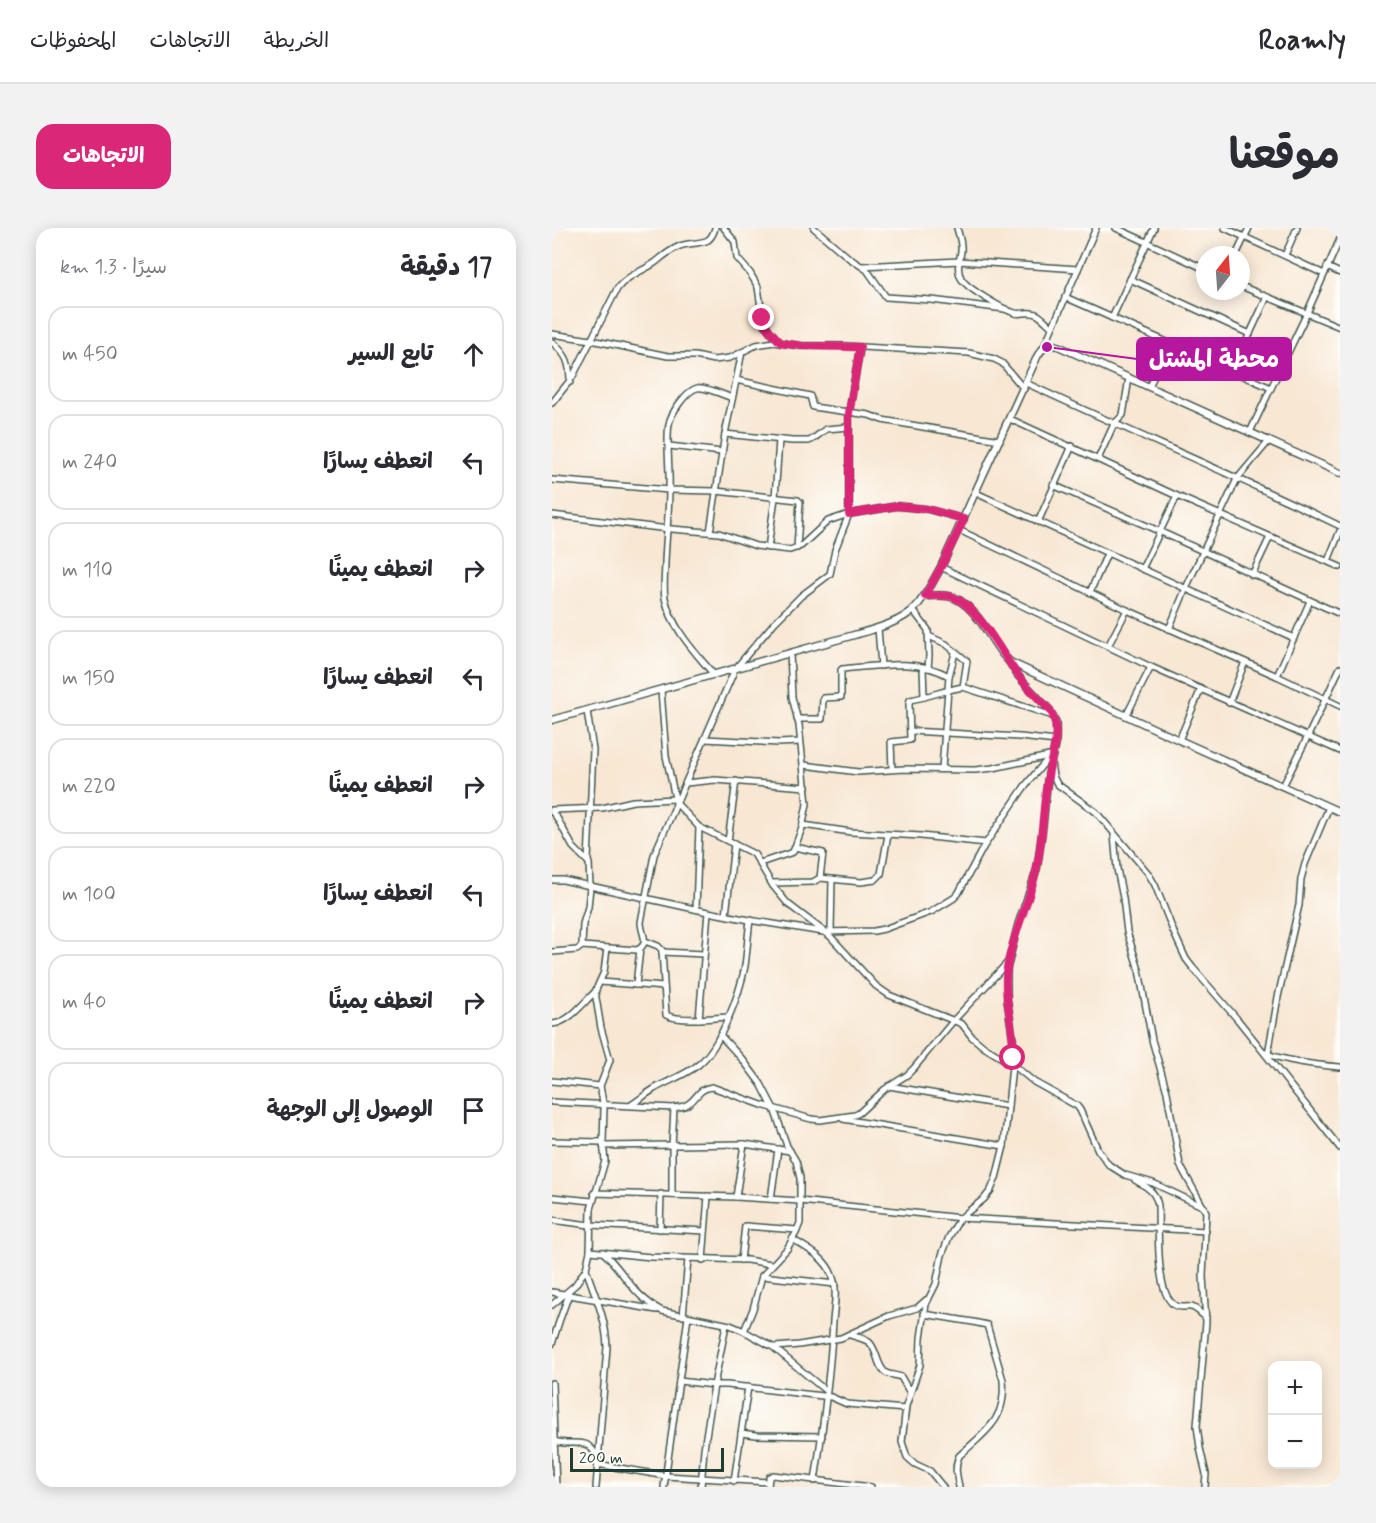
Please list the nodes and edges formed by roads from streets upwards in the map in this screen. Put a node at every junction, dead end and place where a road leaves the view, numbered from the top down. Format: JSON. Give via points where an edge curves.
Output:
{"nodes":[{"id":1,"x":715,"y":228,"type":"edge"},
{"id":2,"x":724,"y":228,"type":"edge"},
{"id":3,"x":814,"y":228,"type":"edge"},
{"id":4,"x":957,"y":228,"type":"edge"},
{"id":5,"x":1096,"y":228,"type":"edge"},
{"id":6,"x":1116,"y":228,"type":"edge"},
{"id":7,"x":1154,"y":228,"type":"edge"},
{"id":8,"x":1226,"y":228,"type":"edge"},
{"id":9,"x":1249,"y":228,"type":"edge"},
{"id":10,"x":1297,"y":228,"type":"edge"},
{"id":11,"x":1244,"y":236,"type":"junction"},
{"id":12,"x":1340,"y":239,"type":"edge"},
{"id":13,"x":1147,"y":242,"type":"junction"},
{"id":14,"x":1240,"y":246,"type":"edge"},
{"id":15,"x":1285,"y":255,"type":"junction"},
{"id":16,"x":959,"y":261,"type":"junction"},
{"id":17,"x":1196,"y":265,"type":"edge"},
{"id":18,"x":862,"y":266,"type":"junction"},
{"id":19,"x":1327,"y":267,"type":"junction"},
{"id":20,"x":1078,"y":268,"type":"junction"},
{"id":21,"x":1340,"y":273,"type":"edge"},
{"id":22,"x":1324,"y":274,"type":"junction"},
{"id":23,"x":1130,"y":279,"type":"junction"},
{"id":24,"x":1250,"y":290,"type":"edge"},
{"id":25,"x":1065,"y":297,"type":"junction"},
{"id":26,"x":1267,"y":297,"type":"junction"},
{"id":27,"x":1005,"y":309,"type":"junction"},
{"id":28,"x":1307,"y":313,"type":"junction"},
{"id":29,"x":1112,"y":318,"type":"junction"},
{"id":30,"x":1052,"y":327,"type":"junction"},
{"id":31,"x":1340,"y":327,"type":"edge"},
{"id":32,"x":552,"y":334,"type":"edge"},
{"id":33,"x":1048,"y":334,"type":"junction"},
{"id":34,"x":1250,"y":334,"type":"junction"},
{"id":35,"x":591,"y":340,"type":"junction"},
{"id":36,"x":552,"y":342,"type":"edge"},
{"id":37,"x":781,"y":343,"type":"junction"},
{"id":38,"x":1168,"y":343,"type":"junction"},
{"id":39,"x":1052,"y":345,"type":"junction"},
{"id":40,"x":860,"y":347,"type":"junction"},
{"id":41,"x":1043,"y":349,"type":"junction"},
{"id":42,"x":742,"y":352,"type":"junction"},
{"id":43,"x":1232,"y":372,"type":"junction"},
{"id":44,"x":1129,"y":378,"type":"junction"},
{"id":45,"x":736,"y":380,"type":"junction"},
{"id":46,"x":570,"y":382,"type":"junction"},
{"id":47,"x":1025,"y":386,"type":"junction"},
{"id":48,"x":1149,"y":387,"type":"junction"},
{"id":49,"x":1271,"y":388,"type":"junction"},
{"id":50,"x":732,"y":398,"type":"junction"},
{"id":51,"x":552,"y":402,"type":"edge"},
{"id":52,"x":849,"y":413,"type":"junction"},
{"id":53,"x":1010,"y":419,"type":"junction"},
{"id":54,"x":1114,"y":424,"type":"junction"},
{"id":55,"x":849,"y":427,"type":"junction"},
{"id":56,"x":1250,"y":432,"type":"junction"},
{"id":57,"x":725,"y":434,"type":"junction"},
{"id":58,"x":779,"y":440,"type":"junction"},
{"id":59,"x":1000,"y":440,"type":"junction"},
{"id":60,"x":1269,"y":441,"type":"junction"},
{"id":61,"x":1072,"y":446,"type":"junction"},
{"id":62,"x":669,"y":447,"type":"junction"},
{"id":63,"x":722,"y":452,"type":"junction"},
{"id":64,"x":1098,"y":459,"type":"junction"},
{"id":65,"x":1340,"y":473,"type":"edge"},
{"id":66,"x":1237,"y":479,"type":"junction"},
{"id":67,"x":552,"y":480,"type":"edge"},
{"id":68,"x":1053,"y":485,"type":"junction"},
{"id":69,"x":669,"y":490,"type":"junction"},
{"id":70,"x":716,"y":491,"type":"junction"},
{"id":71,"x":976,"y":493,"type":"junction"},
{"id":72,"x":1177,"y":496,"type":"junction"},
{"id":73,"x":776,"y":498,"type":"junction"},
{"id":74,"x":849,"y":514,"type":"junction"},
{"id":75,"x":1219,"y":514,"type":"junction"},
{"id":76,"x":552,"y":515,"type":"edge"},
{"id":77,"x":964,"y":519,"type":"junction"},
{"id":78,"x":1038,"y":522,"type":"junction"},
{"id":79,"x":1340,"y":526,"type":"edge"},
{"id":80,"x":667,"y":529,"type":"junction"},
{"id":81,"x":959,"y":530,"type":"junction"},
{"id":82,"x":1340,"y":531,"type":"edge"},
{"id":83,"x":710,"y":532,"type":"junction"},
{"id":84,"x":1161,"y":532,"type":"junction"},
{"id":85,"x":1270,"y":537,"type":"junction"},
{"id":86,"x":768,"y":548,"type":"junction"},
{"id":87,"x":797,"y":548,"type":"junction"},
{"id":88,"x":1203,"y":552,"type":"junction"},
{"id":89,"x":1107,"y":554,"type":"junction"},
{"id":90,"x":1328,"y":561,"type":"junction"},
{"id":91,"x":941,"y":567,"type":"junction"},
{"id":92,"x":1340,"y":567,"type":"edge"},
{"id":93,"x":1142,"y":569,"type":"junction"},
{"id":94,"x":1252,"y":575,"type":"junction"},
{"id":95,"x":1186,"y":588,"type":"junction"},
{"id":96,"x":1090,"y":592,"type":"junction"},
{"id":97,"x":925,"y":596,"type":"junction"},
{"id":98,"x":1310,"y":602,"type":"junction"},
{"id":99,"x":913,"y":610,"type":"junction"},
{"id":100,"x":1127,"y":610,"type":"junction"},
{"id":101,"x":1340,"y":614,"type":"edge"},
{"id":102,"x":878,"y":628,"type":"junction"},
{"id":103,"x":1169,"y":629,"type":"junction"},
{"id":104,"x":929,"y":636,"type":"junction"},
{"id":105,"x":1294,"y":638,"type":"junction"},
{"id":106,"x":1108,"y":646,"type":"junction"},
{"id":107,"x":790,"y":653,"type":"junction"},
{"id":108,"x":955,"y":653,"type":"junction"},
{"id":109,"x":1008,"y":661,"type":"junction"},
{"id":110,"x":1245,"y":662,"type":"junction"},
{"id":111,"x":881,"y":666,"type":"junction"},
{"id":112,"x":926,"y":667,"type":"junction"},
{"id":113,"x":1151,"y":667,"type":"junction"},
{"id":114,"x":1340,"y":668,"type":"edge"},
{"id":115,"x":735,"y":669,"type":"junction"},
{"id":116,"x":714,"y":675,"type":"junction"},
{"id":117,"x":949,"y":676,"type":"junction"},
{"id":118,"x":1277,"y":676,"type":"junction"},
{"id":119,"x":963,"y":687,"type":"junction"},
{"id":120,"x":949,"y":689,"type":"junction"},
{"id":121,"x":1201,"y":689,"type":"junction"},
{"id":122,"x":661,"y":690,"type":"junction"},
{"id":123,"x":924,"y":697,"type":"junction"},
{"id":124,"x":1325,"y":700,"type":"junction"},
{"id":125,"x":1229,"y":703,"type":"junction"},
{"id":126,"x":1340,"y":706,"type":"edge"},
{"id":127,"x":587,"y":711,"type":"junction"},
{"id":128,"x":1054,"y":716,"type":"junction"},
{"id":129,"x":1126,"y":716,"type":"junction"},
{"id":130,"x":797,"y":719,"type":"junction"},
{"id":131,"x":552,"y":720,"type":"edge"},
{"id":132,"x":910,"y":731,"type":"junction"},
{"id":133,"x":946,"y":732,"type":"junction"},
{"id":134,"x":1308,"y":736,"type":"junction"},
{"id":135,"x":705,"y":739,"type":"junction"},
{"id":136,"x":1179,"y":740,"type":"junction"},
{"id":137,"x":1056,"y":741,"type":"junction"},
{"id":138,"x":800,"y":742,"type":"junction"},
{"id":139,"x":1340,"y":751,"type":"edge"},
{"id":140,"x":1051,"y":755,"type":"junction"},
{"id":141,"x":1051,"y":763,"type":"junction"},
{"id":142,"x":804,"y":765,"type":"junction"},
{"id":143,"x":892,"y":769,"type":"junction"},
{"id":144,"x":942,"y":769,"type":"junction"},
{"id":145,"x":736,"y":781,"type":"junction"},
{"id":146,"x":686,"y":783,"type":"junction"},
{"id":147,"x":807,"y":786,"type":"junction"},
{"id":148,"x":1283,"y":786,"type":"junction"},
{"id":149,"x":676,"y":801,"type":"junction"},
{"id":150,"x":1329,"y":807,"type":"junction"},
{"id":151,"x":591,"y":809,"type":"junction"},
{"id":152,"x":552,"y":811,"type":"edge"},
{"id":153,"x":1340,"y":812,"type":"edge"},
{"id":154,"x":803,"y":825,"type":"junction"},
{"id":155,"x":699,"y":827,"type":"junction"},
{"id":156,"x":1114,"y":834,"type":"junction"},
{"id":157,"x":888,"y":835,"type":"junction"},
{"id":158,"x":731,"y":842,"type":"junction"},
{"id":159,"x":986,"y":843,"type":"junction"},
{"id":160,"x":795,"y":847,"type":"junction"},
{"id":161,"x":588,"y":861,"type":"junction"},
{"id":162,"x":760,"y":863,"type":"junction"},
{"id":163,"x":820,"y":878,"type":"junction"},
{"id":164,"x":832,"y":879,"type":"junction"},
{"id":165,"x":552,"y":880,"type":"edge"},
{"id":166,"x":772,"y":883,"type":"junction"},
{"id":167,"x":590,"y":887,"type":"junction"},
{"id":168,"x":645,"y":898,"type":"junction"},
{"id":169,"x":696,"y":909,"type":"junction"},
{"id":170,"x":708,"y":912,"type":"junction"},
{"id":171,"x":726,"y":915,"type":"junction"},
{"id":172,"x":750,"y":920,"type":"junction"},
{"id":173,"x":823,"y":932,"type":"junction"},
{"id":174,"x":831,"y":932,"type":"junction"},
{"id":175,"x":645,"y":941,"type":"junction"},
{"id":176,"x":582,"y":946,"type":"junction"},
{"id":177,"x":607,"y":948,"type":"junction"},
{"id":178,"x":640,"y":949,"type":"junction"},
{"id":179,"x":552,"y":952,"type":"edge"},
{"id":180,"x":662,"y":952,"type":"junction"},
{"id":181,"x":704,"y":954,"type":"junction"},
{"id":182,"x":1009,"y":960,"type":"junction"},
{"id":183,"x":600,"y":982,"type":"junction"},
{"id":184,"x":636,"y":985,"type":"junction"},
{"id":185,"x":664,"y":987,"type":"junction"},
{"id":186,"x":595,"y":992,"type":"junction"},
{"id":187,"x":728,"y":1017,"type":"junction"},
{"id":188,"x":699,"y":1019,"type":"junction"},
{"id":189,"x":954,"y":1020,"type":"junction"},
{"id":190,"x":552,"y":1024,"type":"edge"},
{"id":191,"x":720,"y":1035,"type":"junction"},
{"id":192,"x":1265,"y":1053,"type":"junction"},
{"id":193,"x":1012,"y":1064,"type":"junction"},
{"id":194,"x":1340,"y":1067,"type":"edge"},
{"id":195,"x":552,"y":1081,"type":"edge"},
{"id":196,"x":600,"y":1086,"type":"junction"},
{"id":197,"x":889,"y":1086,"type":"junction"},
{"id":198,"x":552,"y":1101,"type":"edge"},
{"id":199,"x":604,"y":1105,"type":"junction"},
{"id":200,"x":631,"y":1106,"type":"junction"},
{"id":201,"x":1008,"y":1106,"type":"junction"},
{"id":202,"x":674,"y":1108,"type":"junction"},
{"id":203,"x":774,"y":1109,"type":"junction"},
{"id":204,"x":837,"y":1118,"type":"junction"},
{"id":205,"x":552,"y":1141,"type":"edge"},
{"id":206,"x":603,"y":1144,"type":"junction"},
{"id":207,"x":744,"y":1144,"type":"junction"},
{"id":208,"x":672,"y":1146,"type":"junction"},
{"id":209,"x":1004,"y":1146,"type":"junction"},
{"id":210,"x":1340,"y":1148,"type":"edge"},
{"id":211,"x":778,"y":1149,"type":"junction"},
{"id":212,"x":790,"y":1151,"type":"junction"},
{"id":213,"x":1131,"y":1178,"type":"junction"},
{"id":214,"x":594,"y":1193,"type":"junction"},
{"id":215,"x":661,"y":1194,"type":"junction"},
{"id":216,"x":672,"y":1195,"type":"junction"},
{"id":217,"x":708,"y":1196,"type":"junction"},
{"id":218,"x":552,"y":1197,"type":"edge"},
{"id":219,"x":736,"y":1197,"type":"junction"},
{"id":220,"x":771,"y":1199,"type":"junction"},
{"id":221,"x":592,"y":1201,"type":"junction"},
{"id":222,"x":800,"y":1201,"type":"junction"},
{"id":223,"x":1204,"y":1207,"type":"junction"},
{"id":224,"x":961,"y":1218,"type":"junction"},
{"id":225,"x":552,"y":1220,"type":"edge"},
{"id":226,"x":590,"y":1225,"type":"junction"},
{"id":227,"x":660,"y":1229,"type":"junction"},
{"id":228,"x":797,"y":1230,"type":"junction"},
{"id":229,"x":1159,"y":1230,"type":"junction"},
{"id":230,"x":1206,"y":1231,"type":"junction"},
{"id":231,"x":705,"y":1232,"type":"junction"},
{"id":232,"x":792,"y":1239,"type":"junction"},
{"id":233,"x":590,"y":1251,"type":"junction"},
{"id":234,"x":603,"y":1252,"type":"junction"},
{"id":235,"x":688,"y":1259,"type":"junction"},
{"id":236,"x":703,"y":1260,"type":"junction"},
{"id":237,"x":741,"y":1260,"type":"junction"},
{"id":238,"x":771,"y":1264,"type":"junction"},
{"id":239,"x":586,"y":1269,"type":"junction"},
{"id":240,"x":762,"y":1276,"type":"junction"},
{"id":241,"x":835,"y":1284,"type":"junction"},
{"id":242,"x":552,"y":1292,"type":"edge"},
{"id":243,"x":568,"y":1294,"type":"junction"},
{"id":244,"x":929,"y":1296,"type":"junction"},
{"id":245,"x":596,"y":1299,"type":"junction"},
{"id":246,"x":552,"y":1305,"type":"edge"},
{"id":247,"x":662,"y":1311,"type":"junction"},
{"id":248,"x":924,"y":1314,"type":"junction"},
{"id":249,"x":686,"y":1317,"type":"junction"},
{"id":250,"x":1206,"y":1318,"type":"junction"},
{"id":251,"x":726,"y":1325,"type":"junction"},
{"id":252,"x":744,"y":1330,"type":"junction"},
{"id":253,"x":850,"y":1335,"type":"junction"},
{"id":254,"x":832,"y":1340,"type":"junction"},
{"id":255,"x":552,"y":1344,"type":"edge"},
{"id":256,"x":773,"y":1347,"type":"junction"},
{"id":257,"x":678,"y":1381,"type":"junction"},
{"id":258,"x":552,"y":1383,"type":"edge"},
{"id":259,"x":714,"y":1385,"type":"junction"},
{"id":260,"x":748,"y":1387,"type":"junction"},
{"id":261,"x":910,"y":1393,"type":"junction"},
{"id":262,"x":826,"y":1394,"type":"junction"},
{"id":263,"x":905,"y":1409,"type":"junction"},
{"id":264,"x":741,"y":1433,"type":"junction"},
{"id":265,"x":822,"y":1436,"type":"junction"},
{"id":266,"x":553,"y":1441,"type":"edge"},
{"id":267,"x":598,"y":1461,"type":"junction"},
{"id":268,"x":666,"y":1476,"type":"junction"},
{"id":269,"x":701,"y":1479,"type":"junction"},
{"id":270,"x":815,"y":1480,"type":"junction"},
{"id":271,"x":734,"y":1481,"type":"junction"},
{"id":272,"x":768,"y":1485,"type":"edge"},
{"id":273,"x":556,"y":1487,"type":"edge"},
{"id":274,"x":596,"y":1487,"type":"edge"},
{"id":275,"x":664,"y":1487,"type":"edge"},
{"id":276,"x":701,"y":1487,"type":"edge"},
{"id":277,"x":871,"y":1487,"type":"edge"},
{"id":278,"x":943,"y":1487,"type":"edge"},
{"id":279,"x":959,"y":1487,"type":"edge"},
{"id":280,"x":1205,"y":1487,"type":"edge"}],
"edges":[{"from":1,"to":35,"type":"street","via":[[707,240],[677,247],[624,280]]},
{"from":2,"to":37,"type":"street","via":[[735,242],[737,258],[758,287],[762,318]]},
{"from":3,"to":18,"type":"street"},
{"from":4,"to":16,"type":"street","via":[[961,244]]},
{"from":5,"to":20,"type":"street"},
{"from":6,"to":13,"type":"street"},
{"from":7,"to":13,"type":"street"},
{"from":8,"to":11,"type":"street"},
{"from":9,"to":11,"type":"street"},
{"from":10,"to":15,"type":"street"},
{"from":11,"to":14,"type":"street"},
{"from":11,"to":15,"type":"street"},
{"from":12,"to":19,"type":"street"},
{"from":13,"to":17,"type":"street"},
{"from":13,"to":23,"type":"street"},
{"from":15,"to":22,"type":"street"},
{"from":16,"to":18,"type":"street"},
{"from":16,"to":20,"type":"street"},
{"from":16,"to":27,"type":"street","via":[[959,274],[966,285]]},
{"from":18,"to":27,"type":"street","via":[[886,297]]},
{"from":19,"to":21,"type":"street"},
{"from":19,"to":22,"type":"street"},
{"from":20,"to":25,"type":"street"},
{"from":22,"to":28,"type":"street"},
{"from":23,"to":29,"type":"street"},
{"from":23,"to":34,"type":"street"},
{"from":24,"to":26,"type":"street"},
{"from":25,"to":29,"type":"street"},
{"from":25,"to":30,"type":"street"},
{"from":26,"to":28,"type":"street"},
{"from":26,"to":34,"type":"street"},
{"from":27,"to":30,"type":"street","via":[[1036,314]]},
{"from":28,"to":31,"type":"street"},
{"from":28,"to":49,"type":"street"},
{"from":29,"to":38,"type":"street"},
{"from":30,"to":33,"type":"street"},
{"from":32,"to":35,"type":"street"},
{"from":33,"to":39,"type":"street"},
{"from":33,"to":41,"type":"street"},
{"from":34,"to":43,"type":"street"},
{"from":35,"to":42,"type":"street","via":[[668,356],[714,360]]},
{"from":35,"to":46,"type":"street"},
{"from":36,"to":46,"type":"street","via":[[569,364]]},
{"from":37,"to":40,"type":"street"},
{"from":37,"to":42,"type":"street","via":[[756,345]]},
{"from":38,"to":43,"type":"street"},
{"from":38,"to":48,"type":"street"},
{"from":39,"to":41,"type":"street"},
{"from":39,"to":44,"type":"street"},
{"from":40,"to":47,"type":"street","via":[[994,358]]},
{"from":40,"to":52,"type":"street"},
{"from":41,"to":47,"type":"street"},
{"from":42,"to":45,"type":"street"},
{"from":43,"to":49,"type":"street"},
{"from":44,"to":48,"type":"street"},
{"from":44,"to":54,"type":"street","via":[[1123,416]]},
{"from":45,"to":50,"type":"street"},
{"from":45,"to":52,"type":"street","via":[[810,396],[813,407]]},
{"from":46,"to":51,"type":"street"},
{"from":47,"to":53,"type":"street"},
{"from":47,"to":54,"type":"street"},
{"from":48,"to":56,"type":"street"},
{"from":49,"to":56,"type":"street"},
{"from":50,"to":57,"type":"street"},
{"from":50,"to":62,"type":"street","via":[[702,388],[692,391],[671,417]]},
{"from":52,"to":55,"type":"street"},
{"from":52,"to":59,"type":"street"},
{"from":53,"to":59,"type":"street"},
{"from":53,"to":61,"type":"street"},
{"from":54,"to":64,"type":"street"},
{"from":54,"to":66,"type":"street"},
{"from":55,"to":58,"type":"street","via":[[826,429],[809,441]]},
{"from":55,"to":74,"type":"street"},
{"from":56,"to":60,"type":"street"},
{"from":57,"to":58,"type":"street"},
{"from":57,"to":63,"type":"street"},
{"from":58,"to":73,"type":"street"},
{"from":59,"to":71,"type":"street"},
{"from":60,"to":65,"type":"street"},
{"from":60,"to":66,"type":"street"},
{"from":61,"to":64,"type":"street"},
{"from":61,"to":68,"type":"street"},
{"from":62,"to":63,"type":"street"},
{"from":62,"to":69,"type":"street"},
{"from":63,"to":70,"type":"street"},
{"from":64,"to":72,"type":"street"},
{"from":66,"to":75,"type":"street"},
{"from":66,"to":79,"type":"street"},
{"from":67,"to":69,"type":"street"},
{"from":68,"to":78,"type":"street"},
{"from":68,"to":84,"type":"street"},
{"from":69,"to":70,"type":"street"},
{"from":69,"to":80,"type":"street"},
{"from":70,"to":73,"type":"street"},
{"from":70,"to":83,"type":"street"},
{"from":71,"to":77,"type":"street"},
{"from":71,"to":78,"type":"street"},
{"from":72,"to":75,"type":"street"},
{"from":72,"to":84,"type":"street"},
{"from":73,"to":86,"type":"street"},
{"from":73,"to":87,"type":"street","via":[[800,501]]},
{"from":74,"to":77,"type":"street","via":[[897,506]]},
{"from":74,"to":87,"type":"street","via":[[828,521]]},
{"from":74,"to":115,"type":"street","via":[[828,576],[775,622]]},
{"from":75,"to":85,"type":"street"},
{"from":75,"to":88,"type":"street"},
{"from":76,"to":80,"type":"street"},
{"from":77,"to":81,"type":"street"},
{"from":78,"to":89,"type":"street"},
{"from":80,"to":83,"type":"street"},
{"from":80,"to":116,"type":"street","via":[[666,600],[678,630]]},
{"from":81,"to":91,"type":"street"},
{"from":81,"to":96,"type":"street"},
{"from":82,"to":90,"type":"street"},
{"from":83,"to":86,"type":"street"},
{"from":84,"to":88,"type":"street"},
{"from":84,"to":93,"type":"street"},
{"from":85,"to":90,"type":"street"},
{"from":85,"to":94,"type":"street"},
{"from":86,"to":87,"type":"street"},
{"from":88,"to":94,"type":"street"},
{"from":88,"to":95,"type":"street"},
{"from":89,"to":93,"type":"street"},
{"from":89,"to":96,"type":"street"},
{"from":90,"to":92,"type":"street"},
{"from":91,"to":97,"type":"street"},
{"from":91,"to":106,"type":"street"},
{"from":93,"to":95,"type":"street"},
{"from":94,"to":98,"type":"street"},
{"from":95,"to":103,"type":"street"},
{"from":95,"to":105,"type":"street"},
{"from":96,"to":100,"type":"street"},
{"from":97,"to":99,"type":"street"},
{"from":97,"to":109,"type":"street","via":[[947,596],[970,609]]},
{"from":98,"to":101,"type":"street"},
{"from":98,"to":105,"type":"street"},
{"from":99,"to":102,"type":"street"},
{"from":99,"to":104,"type":"street","via":[[927,627]]},
{"from":100,"to":103,"type":"street"},
{"from":100,"to":106,"type":"street"},
{"from":102,"to":107,"type":"street"},
{"from":102,"to":111,"type":"street"},
{"from":103,"to":110,"type":"street"},
{"from":104,"to":108,"type":"street"},
{"from":104,"to":112,"type":"street"},
{"from":105,"to":118,"type":"street"},
{"from":106,"to":113,"type":"street"},
{"from":107,"to":115,"type":"street"},
{"from":107,"to":130,"type":"street"},
{"from":108,"to":117,"type":"street"},
{"from":108,"to":119,"type":"street","via":[[967,662]]},
{"from":109,"to":128,"type":"street"},
{"from":109,"to":129,"type":"street"},
{"from":110,"to":118,"type":"street"},
{"from":110,"to":125,"type":"street"},
{"from":111,"to":112,"type":"street"},
{"from":111,"to":130,"type":"street","via":[[842,669],[841,697],[823,698],[822,719]]},
{"from":112,"to":117,"type":"street"},
{"from":112,"to":123,"type":"street"},
{"from":113,"to":121,"type":"street"},
{"from":113,"to":129,"type":"street"},
{"from":114,"to":124,"type":"street"},
{"from":115,"to":116,"type":"street"},
{"from":115,"to":135,"type":"street"},
{"from":116,"to":122,"type":"street"},
{"from":117,"to":120,"type":"street"},
{"from":118,"to":124,"type":"street"},
{"from":119,"to":120,"type":"street"},
{"from":119,"to":128,"type":"street"},
{"from":120,"to":123,"type":"street"},
{"from":120,"to":133,"type":"street"},
{"from":121,"to":125,"type":"street"},
{"from":121,"to":136,"type":"street"},
{"from":122,"to":127,"type":"street"},
{"from":122,"to":149,"type":"street","via":[[666,756]]},
{"from":123,"to":132,"type":"street","via":[[909,701]]},
{"from":124,"to":126,"type":"street"},
{"from":124,"to":134,"type":"street"},
{"from":125,"to":134,"type":"street"},
{"from":127,"to":131,"type":"street"},
{"from":127,"to":151,"type":"street","via":[[594,750]]},
{"from":128,"to":137,"type":"street"},
{"from":129,"to":136,"type":"street"},
{"from":130,"to":138,"type":"street"},
{"from":132,"to":133,"type":"street"},
{"from":132,"to":143,"type":"street","via":[[910,740],[891,742]]},
{"from":133,"to":137,"type":"street"},
{"from":133,"to":144,"type":"street"},
{"from":134,"to":139,"type":"street"},
{"from":134,"to":148,"type":"street"},
{"from":135,"to":138,"type":"street"},
{"from":135,"to":146,"type":"street"},
{"from":136,"to":148,"type":"street"},
{"from":137,"to":140,"type":"street"},
{"from":138,"to":142,"type":"street"},
{"from":140,"to":141,"type":"street"},
{"from":140,"to":144,"type":"street","via":[[993,768]]},
{"from":140,"to":159,"type":"street"},
{"from":141,"to":156,"type":"street","via":[[1057,784],[1092,807]]},
{"from":141,"to":182,"type":"street","via":[[1036,869]]},
{"from":142,"to":143,"type":"street","via":[[858,772]]},
{"from":142,"to":147,"type":"street"},
{"from":143,"to":144,"type":"street"},
{"from":145,"to":146,"type":"street"},
{"from":145,"to":147,"type":"street"},
{"from":145,"to":158,"type":"street"},
{"from":146,"to":149,"type":"street"},
{"from":147,"to":154,"type":"street"},
{"from":148,"to":150,"type":"street"},
{"from":149,"to":151,"type":"street","via":[[633,801]]},
{"from":149,"to":155,"type":"street"},
{"from":149,"to":168,"type":"street","via":[[654,855]]},
{"from":150,"to":153,"type":"street"},
{"from":150,"to":192,"type":"street","via":[[1305,864]]},
{"from":151,"to":152,"type":"street"},
{"from":151,"to":161,"type":"street"},
{"from":152,"to":161,"type":"street","via":[[573,847]]},
{"from":154,"to":157,"type":"street"},
{"from":154,"to":160,"type":"street"},
{"from":155,"to":158,"type":"street"},
{"from":155,"to":169,"type":"street"},
{"from":156,"to":192,"type":"street","via":[[1152,880],[1186,959]]},
{"from":156,"to":223,"type":"street","via":[[1127,932],[1167,1092],[1180,1165]]},
{"from":157,"to":159,"type":"street"},
{"from":157,"to":164,"type":"street","via":[[879,877],[870,882]]},
{"from":158,"to":162,"type":"street","via":[[754,854]]},
{"from":158,"to":171,"type":"street"},
{"from":159,"to":174,"type":"street","via":[[958,894],[931,912],[884,929]]},
{"from":160,"to":162,"type":"street","via":[[792,853]]},
{"from":160,"to":163,"type":"street","via":[[823,853]]},
{"from":161,"to":167,"type":"street"},
{"from":162,"to":166,"type":"street"},
{"from":163,"to":164,"type":"street"},
{"from":163,"to":166,"type":"street","via":[[813,882]]},
{"from":164,"to":174,"type":"street"},
{"from":165,"to":167,"type":"street"},
{"from":166,"to":173,"type":"street","via":[[793,908]]},
{"from":167,"to":168,"type":"street"},
{"from":167,"to":176,"type":"street"},
{"from":168,"to":169,"type":"street"},
{"from":168,"to":175,"type":"street","via":[[641,922]]},
{"from":169,"to":170,"type":"street"},
{"from":170,"to":171,"type":"street"},
{"from":170,"to":181,"type":"street"},
{"from":171,"to":172,"type":"street"},
{"from":172,"to":173,"type":"street"},
{"from":172,"to":187,"type":"street","via":[[745,966]]},
{"from":173,"to":174,"type":"street"},
{"from":173,"to":189,"type":"street","via":[[883,991]]},
{"from":175,"to":178,"type":"street"},
{"from":175,"to":180,"type":"street"},
{"from":176,"to":177,"type":"street"},
{"from":176,"to":179,"type":"street"},
{"from":177,"to":178,"type":"street"},
{"from":177,"to":183,"type":"street"},
{"from":178,"to":184,"type":"street"},
{"from":180,"to":181,"type":"street"},
{"from":180,"to":185,"type":"street"},
{"from":181,"to":188,"type":"street"},
{"from":182,"to":189,"type":"street"},
{"from":182,"to":193,"type":"street","via":[[1006,999],[1014,1042]]},
{"from":183,"to":184,"type":"street"},
{"from":183,"to":186,"type":"street"},
{"from":184,"to":185,"type":"street"},
{"from":185,"to":188,"type":"street","via":[[668,1017]]},
{"from":186,"to":190,"type":"street","via":[[562,1022]]},
{"from":186,"to":196,"type":"street","via":[[610,1060]]},
{"from":187,"to":188,"type":"street"},
{"from":187,"to":191,"type":"street"},
{"from":189,"to":193,"type":"street","via":[[977,1042]]},
{"from":189,"to":197,"type":"street","via":[[914,1068]]},
{"from":191,"to":200,"type":"street","via":[[700,1064]]},
{"from":191,"to":203,"type":"street","via":[[755,1074]]},
{"from":192,"to":194,"type":"street","via":[[1288,1061]]},
{"from":192,"to":210,"type":"street"},
{"from":193,"to":201,"type":"street"},
{"from":193,"to":213,"type":"street","via":[[1034,1082],[1077,1106],[1103,1159]]},
{"from":195,"to":196,"type":"street"},
{"from":196,"to":199,"type":"street"},
{"from":197,"to":201,"type":"street"},
{"from":197,"to":204,"type":"street","via":[[859,1113]]},
{"from":198,"to":199,"type":"street"},
{"from":199,"to":200,"type":"street"},
{"from":199,"to":206,"type":"street"},
{"from":200,"to":202,"type":"street"},
{"from":201,"to":209,"type":"street"},
{"from":202,"to":203,"type":"street","via":[[688,1104],[700,1091],[712,1087]]},
{"from":202,"to":208,"type":"street"},
{"from":203,"to":204,"type":"street","via":[[811,1119]]},
{"from":203,"to":212,"type":"street"},
{"from":204,"to":209,"type":"street"},
{"from":205,"to":206,"type":"street"},
{"from":206,"to":208,"type":"street"},
{"from":206,"to":214,"type":"street","via":[[604,1167]]},
{"from":207,"to":208,"type":"street"},
{"from":207,"to":211,"type":"street"},
{"from":207,"to":219,"type":"street"},
{"from":208,"to":216,"type":"street"},
{"from":209,"to":224,"type":"street","via":[[991,1190]]},
{"from":211,"to":212,"type":"street"},
{"from":211,"to":220,"type":"street"},
{"from":212,"to":222,"type":"street","via":[[799,1171]]},
{"from":213,"to":223,"type":"street","via":[[1153,1183]]},
{"from":213,"to":229,"type":"street","via":[[1154,1193]]},
{"from":214,"to":215,"type":"street"},
{"from":214,"to":221,"type":"street"},
{"from":215,"to":216,"type":"street"},
{"from":215,"to":227,"type":"street"},
{"from":216,"to":217,"type":"street"},
{"from":217,"to":219,"type":"street"},
{"from":217,"to":231,"type":"street"},
{"from":218,"to":221,"type":"street"},
{"from":219,"to":220,"type":"street"},
{"from":220,"to":222,"type":"street"},
{"from":221,"to":226,"type":"street"},
{"from":222,"to":224,"type":"street"},
{"from":222,"to":228,"type":"street"},
{"from":223,"to":230,"type":"street"},
{"from":224,"to":229,"type":"street"},
{"from":224,"to":244,"type":"street","via":[[949,1237],[939,1277]]},
{"from":225,"to":226,"type":"street"},
{"from":226,"to":227,"type":"street"},
{"from":226,"to":233,"type":"street"},
{"from":227,"to":231,"type":"street"},
{"from":228,"to":232,"type":"street"},
{"from":228,"to":237,"type":"street","via":[[745,1226]]},
{"from":229,"to":230,"type":"street"},
{"from":229,"to":250,"type":"street","via":[[1159,1270],[1169,1299],[1172,1304],[1189,1306]]},
{"from":230,"to":250,"type":"street"},
{"from":231,"to":236,"type":"street"},
{"from":232,"to":238,"type":"street"},
{"from":232,"to":241,"type":"street","via":[[819,1256]]},
{"from":233,"to":234,"type":"street"},
{"from":233,"to":239,"type":"street"},
{"from":234,"to":235,"type":"street"},
{"from":234,"to":247,"type":"street","via":[[639,1296]]},
{"from":235,"to":236,"type":"street"},
{"from":235,"to":249,"type":"street"},
{"from":236,"to":237,"type":"street"},
{"from":237,"to":238,"type":"street"},
{"from":238,"to":240,"type":"street"},
{"from":239,"to":243,"type":"street"},
{"from":239,"to":245,"type":"street"},
{"from":240,"to":241,"type":"street"},
{"from":240,"to":252,"type":"street"},
{"from":241,"to":254,"type":"street"},
{"from":242,"to":243,"type":"street"},
{"from":243,"to":245,"type":"street"},
{"from":243,"to":246,"type":"street"},
{"from":243,"to":255,"type":"street"},
{"from":244,"to":248,"type":"street"},
{"from":244,"to":253,"type":"street","via":[[917,1308],[888,1316]]},
{"from":245,"to":247,"type":"street"},
{"from":245,"to":267,"type":"street","via":[[607,1347]]},
{"from":247,"to":249,"type":"street"},
{"from":248,"to":261,"type":"street","via":[[920,1365]]},
{"from":248,"to":279,"type":"street","via":[[987,1325],[1003,1380],[996,1420],[959,1456]]},
{"from":249,"to":251,"type":"street"},
{"from":249,"to":257,"type":"street"},
{"from":250,"to":280,"type":"street","via":[[1197,1426]]},
{"from":251,"to":252,"type":"street"},
{"from":251,"to":259,"type":"street"},
{"from":252,"to":256,"type":"street"},
{"from":253,"to":254,"type":"street"},
{"from":253,"to":261,"type":"street","via":[[869,1342],[883,1370],[901,1377]]},
{"from":254,"to":256,"type":"street"},
{"from":254,"to":262,"type":"street"},
{"from":256,"to":262,"type":"street"},
{"from":257,"to":259,"type":"street"},
{"from":257,"to":268,"type":"street"},
{"from":258,"to":266,"type":"street"},
{"from":259,"to":260,"type":"street"},
{"from":259,"to":269,"type":"street"},
{"from":260,"to":262,"type":"street"},
{"from":260,"to":264,"type":"street"},
{"from":261,"to":263,"type":"street"},
{"from":262,"to":263,"type":"street","via":[[847,1404]]},
{"from":262,"to":265,"type":"street"},
{"from":263,"to":278,"type":"street","via":[[902,1442],[907,1457],[930,1472]]},
{"from":264,"to":265,"type":"street"},
{"from":264,"to":271,"type":"street"},
{"from":265,"to":270,"type":"street"},
{"from":266,"to":267,"type":"street","via":[[587,1444]]},
{"from":266,"to":273,"type":"street"},
{"from":267,"to":268,"type":"street"},
{"from":267,"to":274,"type":"street"},
{"from":268,"to":269,"type":"street"},
{"from":268,"to":275,"type":"street"},
{"from":269,"to":271,"type":"street"},
{"from":269,"to":276,"type":"street"},
{"from":270,"to":272,"type":"street","via":[[773,1475]]},
{"from":270,"to":277,"type":"street"},
{"from":271,"to":272,"type":"street"}]}
